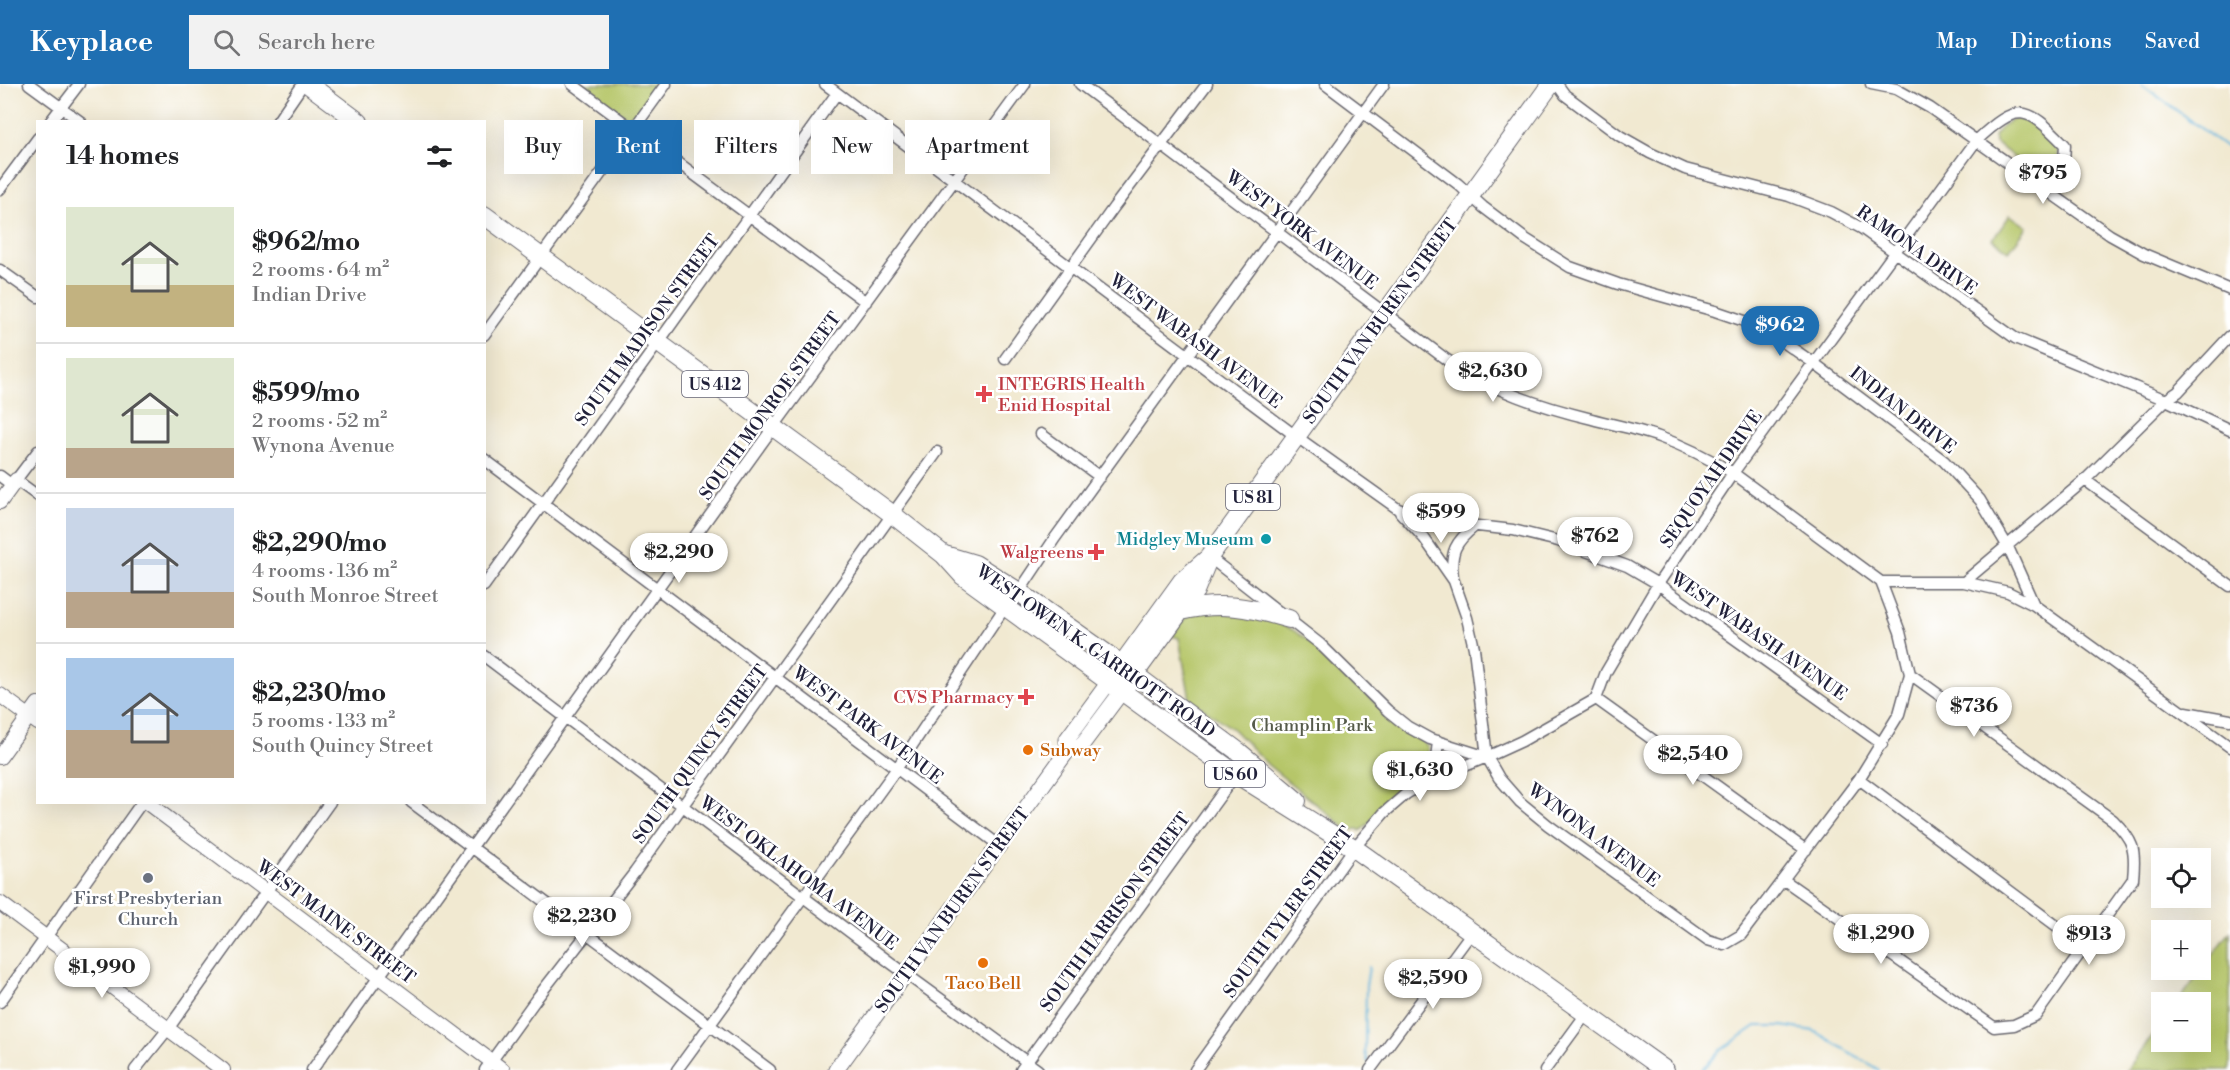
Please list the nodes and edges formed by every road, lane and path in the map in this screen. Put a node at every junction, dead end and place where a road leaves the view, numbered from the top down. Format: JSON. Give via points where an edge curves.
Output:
{"nodes":[{"id":1,"x":29,"y":84,"type":"edge"},
{"id":2,"x":79,"y":84,"type":"edge"},
{"id":3,"x":306,"y":84,"type":"edge"},
{"id":4,"x":572,"y":84,"type":"edge"},
{"id":5,"x":666,"y":84,"type":"edge"},
{"id":6,"x":825,"y":84,"type":"edge"},
{"id":7,"x":1025,"y":84,"type":"edge"},
{"id":8,"x":1080,"y":84,"type":"edge"},
{"id":9,"x":1207,"y":84,"type":"edge"},
{"id":10,"x":1324,"y":84,"type":"edge"},
{"id":11,"x":1384,"y":84,"type":"edge"},
{"id":12,"x":1551,"y":84,"type":"edge"},
{"id":13,"x":1557,"y":84,"type":"edge"},
{"id":14,"x":1871,"y":84,"type":"edge"},
{"id":15,"x":1897,"y":86,"type":"edge"},
{"id":16,"x":837,"y":93,"type":"junction"},
{"id":17,"x":61,"y":107,"type":"junction"},
{"id":18,"x":1363,"y":113,"type":"junction"},
{"id":19,"x":51,"y":120,"type":"edge"},
{"id":20,"x":78,"y":120,"type":"edge"},
{"id":21,"x":279,"y":120,"type":"edge"},
{"id":22,"x":356,"y":120,"type":"edge"},
{"id":23,"x":621,"y":120,"type":"edge"},
{"id":24,"x":640,"y":120,"type":"edge"},
{"id":25,"x":36,"y":141,"type":"edge"},
{"id":26,"x":1976,"y":141,"type":"junction"},
{"id":27,"x":1161,"y":145,"type":"junction"},
{"id":28,"x":682,"y":165,"type":"edge"},
{"id":29,"x":601,"y":174,"type":"edge"},
{"id":30,"x":955,"y":181,"type":"junction"},
{"id":31,"x":0,"y":189,"type":"edge"},
{"id":32,"x":2045,"y":189,"type":"junction"},
{"id":33,"x":1471,"y":196,"type":"junction"},
{"id":34,"x":749,"y":215,"type":"junction"},
{"id":35,"x":486,"y":216,"type":"edge"},
{"id":36,"x":1277,"y":232,"type":"junction"},
{"id":37,"x":1895,"y":252,"type":"junction"},
{"id":38,"x":541,"y":257,"type":"junction"},
{"id":39,"x":1072,"y":268,"type":"junction"},
{"id":40,"x":0,"y":270,"type":"edge"},
{"id":41,"x":2230,"y":290,"type":"edge"},
{"id":42,"x":36,"y":296,"type":"edge"},
{"id":43,"x":866,"y":302,"type":"junction"},
{"id":44,"x":1385,"y":314,"type":"junction"},
{"id":45,"x":486,"y":332,"type":"edge"},
{"id":46,"x":2230,"y":336,"type":"edge"},
{"id":47,"x":658,"y":343,"type":"junction"},
{"id":48,"x":1188,"y":356,"type":"junction"},
{"id":49,"x":1005,"y":359,"type":"dead end"},
{"id":50,"x":1815,"y":363,"type":"junction"},
{"id":51,"x":2166,"y":399,"type":"junction"},
{"id":52,"x":774,"y":429,"type":"junction"},
{"id":53,"x":2230,"y":430,"type":"edge"},
{"id":54,"x":1041,"y":434,"type":"dead end"},
{"id":55,"x":1297,"y":437,"type":"junction"},
{"id":56,"x":937,"y":452,"type":"dead end"},
{"id":57,"x":36,"y":454,"type":"edge"},
{"id":58,"x":486,"y":460,"type":"edge"},
{"id":59,"x":1734,"y":473,"type":"junction"},
{"id":60,"x":0,"y":476,"type":"edge"},
{"id":61,"x":1100,"y":477,"type":"junction"},
{"id":62,"x":2085,"y":480,"type":"junction"},
{"id":63,"x":14,"y":483,"type":"junction"},
{"id":64,"x":36,"y":495,"type":"edge"},
{"id":65,"x":0,"y":502,"type":"edge"},
{"id":66,"x":544,"y":503,"type":"junction"},
{"id":67,"x":1398,"y":509,"type":"junction"},
{"id":68,"x":892,"y":514,"type":"junction"},
{"id":69,"x":1475,"y":526,"type":"junction"},
{"id":70,"x":2008,"y":547,"type":"junction"},
{"id":71,"x":944,"y":555,"type":"junction"},
{"id":72,"x":1209,"y":557,"type":"junction"},
{"id":73,"x":1454,"y":581,"type":"junction"},
{"id":74,"x":1881,"y":582,"type":"junction"},
{"id":75,"x":1964,"y":582,"type":"junction"},
{"id":76,"x":486,"y":583,"type":"edge"},
{"id":77,"x":1658,"y":584,"type":"junction"},
{"id":78,"x":2230,"y":586,"type":"edge"},
{"id":79,"x":658,"y":589,"type":"junction"},
{"id":80,"x":1019,"y":592,"type":"junction"},
{"id":81,"x":2034,"y":605,"type":"junction"},
{"id":82,"x":1005,"y":607,"type":"junction"},
{"id":83,"x":1180,"y":611,"type":"junction"},
{"id":84,"x":1289,"y":620,"type":"junction"},
{"id":85,"x":486,"y":657,"type":"edge"},
{"id":86,"x":1128,"y":670,"type":"junction"},
{"id":87,"x":1910,"y":674,"type":"junction"},
{"id":88,"x":776,"y":678,"type":"junction"},
{"id":89,"x":1116,"y":687,"type":"junction"},
{"id":90,"x":0,"y":695,"type":"edge"},
{"id":91,"x":1596,"y":699,"type":"junction"},
{"id":92,"x":2180,"y":711,"type":"junction"},
{"id":93,"x":567,"y":717,"type":"junction"},
{"id":94,"x":33,"y":720,"type":"edge"},
{"id":95,"x":2230,"y":720,"type":"edge"},
{"id":96,"x":1438,"y":741,"type":"junction"},
{"id":97,"x":1882,"y":744,"type":"junction"},
{"id":98,"x":2229,"y":745,"type":"edge"},
{"id":99,"x":0,"y":757,"type":"edge"},
{"id":100,"x":1487,"y":758,"type":"junction"},
{"id":101,"x":897,"y":768,"type":"junction"},
{"id":102,"x":1236,"y":774,"type":"junction"},
{"id":103,"x":1434,"y":778,"type":"junction"},
{"id":104,"x":1859,"y":779,"type":"junction"},
{"id":105,"x":143,"y":804,"type":"edge"},
{"id":106,"x":147,"y":804,"type":"edge"},
{"id":107,"x":329,"y":804,"type":"edge"},
{"id":108,"x":414,"y":804,"type":"edge"},
{"id":109,"x":682,"y":806,"type":"junction"},
{"id":110,"x":1000,"y":846,"type":"junction"},
{"id":111,"x":472,"y":848,"type":"junction"},
{"id":112,"x":1354,"y":849,"type":"junction"},
{"id":113,"x":1806,"y":850,"type":"junction"},
{"id":114,"x":1785,"y":880,"type":"junction"},
{"id":115,"x":266,"y":892,"type":"junction"},
{"id":116,"x":804,"y":897,"type":"junction"},
{"id":117,"x":0,"y":903,"type":"edge"},
{"id":118,"x":1472,"y":932,"type":"junction"},
{"id":119,"x":588,"y":934,"type":"junction"},
{"id":120,"x":47,"y":939,"type":"junction"},
{"id":121,"x":2085,"y":947,"type":"junction"},
{"id":122,"x":907,"y":974,"type":"junction"},
{"id":123,"x":379,"y":977,"type":"junction"},
{"id":124,"x":0,"y":1002,"type":"edge"},
{"id":125,"x":1586,"y":1014,"type":"junction"},
{"id":126,"x":710,"y":1025,"type":"junction"},
{"id":127,"x":168,"y":1029,"type":"junction"},
{"id":128,"x":488,"y":1065,"type":"edge"},
{"id":129,"x":1024,"y":1066,"type":"edge"},
{"id":130,"x":135,"y":1070,"type":"edge"},
{"id":131,"x":223,"y":1070,"type":"edge"},
{"id":132,"x":312,"y":1070,"type":"edge"},
{"id":133,"x":503,"y":1070,"type":"edge"},
{"id":134,"x":677,"y":1070,"type":"edge"},
{"id":135,"x":770,"y":1070,"type":"edge"},
{"id":136,"x":836,"y":1070,"type":"edge"},
{"id":137,"x":1038,"y":1070,"type":"edge"},
{"id":138,"x":1195,"y":1070,"type":"edge"},
{"id":139,"x":1370,"y":1070,"type":"edge"},
{"id":140,"x":1545,"y":1070,"type":"edge"},
{"id":141,"x":1665,"y":1070,"type":"edge"}],
"edges":[{"from":1,"to":17,"type":"street"},
{"from":2,"to":17,"type":"street"},
{"from":3,"to":21,"type":"street"},
{"from":3,"to":22,"type":"highway"},
{"from":4,"to":23,"type":"street"},
{"from":5,"to":24,"type":"street"},
{"from":6,"to":16,"type":"street","name":"WEST WABASH AVENUE"},
{"from":7,"to":30,"type":"street","name":"SOUTH MONROE STREET"},
{"from":8,"to":27,"type":"street","name":"WEST YORK AVENUE"},
{"from":9,"to":27,"type":"street"},
{"from":10,"to":18,"type":"street","name":"INDIAN DRIVE"},
{"from":11,"to":18,"type":"street"},
{"from":12,"to":33,"type":"highway","name":"SOUTH VAN BUREN STREET","number":"US 81"},
{"from":13,"to":37,"type":"street","name":"RAMONA DRIVE","via":[[1565,95],[1650,153],[1685,169],[1789,196],[1831,212]]},
{"from":14,"to":15,"type":"street"},
{"from":15,"to":26,"type":"street"},
{"from":16,"to":30,"type":"street","name":"WEST WABASH AVENUE"},
{"from":16,"to":34,"type":"street","name":"SOUTH MADISON STREET"},
{"from":17,"to":19,"type":"street"},
{"from":17,"to":20,"type":"street"},
{"from":18,"to":33,"type":"street","name":"INDIAN DRIVE"},
{"from":18,"to":36,"type":"street"},
{"from":25,"to":31,"type":"street"},
{"from":26,"to":32,"type":"street"},
{"from":26,"to":32,"type":"street","name":"SEQUOYAH DRIVE","via":[[1998,120],[2018,112],[2036,117],[2064,145],[2064,162]]},
{"from":26,"to":37,"type":"street","name":"SEQUOYAH DRIVE"},
{"from":27,"to":36,"type":"street","name":"WEST YORK AVENUE"},
{"from":27,"to":39,"type":"street"},
{"from":28,"to":34,"type":"street"},
{"from":29,"to":38,"type":"street"},
{"from":30,"to":39,"type":"street","name":"WEST WABASH AVENUE"},
{"from":30,"to":43,"type":"street","name":"SOUTH MONROE STREET"},
{"from":32,"to":41,"type":"street","via":[[2144,254]]},
{"from":33,"to":44,"type":"highway","name":"SOUTH VAN BUREN STREET","number":"US 81"},
{"from":33,"to":50,"type":"street","name":"INDIAN DRIVE","via":[[1524,238],[1570,267],[1762,327]]},
{"from":34,"to":43,"type":"street"},
{"from":34,"to":47,"type":"street","name":"SOUTH MADISON STREET"},
{"from":35,"to":38,"type":"highway","name":"WEST OWEN K. GARRIOTT ROAD","number":"US 412"},
{"from":36,"to":44,"type":"street","name":"WEST YORK AVENUE"},
{"from":36,"to":48,"type":"street"},
{"from":37,"to":50,"type":"street","name":"SEQUOYAH DRIVE"},
{"from":37,"to":51,"type":"street","name":"RAMONA DRIVE","via":[[2015,338]]},
{"from":38,"to":45,"type":"street"},
{"from":38,"to":47,"type":"highway","name":"WEST OWEN K. GARRIOTT ROAD","number":"US 412"},
{"from":39,"to":48,"type":"street","name":"WEST WABASH AVENUE"},
{"from":39,"to":49,"type":"street"},
{"from":40,"to":42,"type":"street"},
{"from":43,"to":52,"type":"street","name":"SOUTH MONROE STREET"},
{"from":44,"to":55,"type":"highway","name":"SOUTH VAN BUREN STREET","number":"US 81"},
{"from":44,"to":59,"type":"street","name":"WEST YORK AVENUE","via":[[1486,384],[1580,416],[1658,436]]},
{"from":46,"to":51,"type":"street","via":[[2178,392]]},
{"from":47,"to":52,"type":"highway","name":"WEST OWEN K. GARRIOTT ROAD","number":"US 412"},
{"from":47,"to":66,"type":"street","name":"SOUTH MADISON STREET"},
{"from":48,"to":55,"type":"street","name":"WEST WABASH AVENUE"},
{"from":48,"to":61,"type":"street"},
{"from":50,"to":59,"type":"street","name":"SEQUOYAH DRIVE"},
{"from":50,"to":70,"type":"street","name":"INDIAN DRIVE","via":[[1944,460],[1980,500]]},
{"from":51,"to":53,"type":"street","name":"RAMONA DRIVE"},
{"from":51,"to":62,"type":"street"},
{"from":52,"to":68,"type":"highway","name":"WEST OWEN K. GARRIOTT ROAD","number":"US 412"},
{"from":52,"to":79,"type":"street","name":"SOUTH MONROE STREET"},
{"from":54,"to":61,"type":"street"},
{"from":55,"to":67,"type":"street","name":"WEST WABASH AVENUE"},
{"from":55,"to":72,"type":"highway","name":"SOUTH VAN BUREN STREET","number":"US 81"},
{"from":56,"to":68,"type":"street","name":"SOUTH QUINCY STREET"},
{"from":57,"to":63,"type":"street"},
{"from":58,"to":66,"type":"street","name":"WEST PARK AVENUE"},
{"from":59,"to":74,"type":"street","name":"WEST YORK AVENUE"},
{"from":59,"to":77,"type":"street","name":"SEQUOYAH DRIVE"},
{"from":60,"to":63,"type":"street"},
{"from":61,"to":80,"type":"street"},
{"from":62,"to":70,"type":"street"},
{"from":62,"to":78,"type":"street"},
{"from":63,"to":64,"type":"street"},
{"from":63,"to":65,"type":"main road"},
{"from":66,"to":76,"type":"street","name":"SOUTH MADISON STREET"},
{"from":66,"to":79,"type":"street","name":"WEST PARK AVENUE"},
{"from":67,"to":69,"type":"street","name":"WEST WABASH AVENUE","via":[[1434,521]]},
{"from":67,"to":73,"type":"street","name":"WYNONA AVENUE","via":[[1430,545]]},
{"from":68,"to":71,"type":"highway","name":"WEST OWEN K. GARRIOTT ROAD","number":"US 412"},
{"from":68,"to":88,"type":"street","name":"SOUTH QUINCY STREET"},
{"from":69,"to":73,"type":"street","name":"WYNONA AVENUE","via":[[1452,553]]},
{"from":69,"to":77,"type":"street","name":"WEST WABASH AVENUE","via":[[1558,541],[1618,562]]},
{"from":70,"to":75,"type":"street"},
{"from":70,"to":81,"type":"street","name":"INDIAN DRIVE"},
{"from":71,"to":80,"type":"highway","name":"WEST OWEN K. GARRIOTT ROAD","number":"US 412","via":[[975,564]]},
{"from":71,"to":82,"type":"highway","name":"WEST OWEN K. GARRIOTT ROAD","number":"US 412","via":[[963,576]]},
{"from":72,"to":83,"type":"highway","name":"SOUTH VAN BUREN STREET","number":"US 81","via":[[1195,591]]},
{"from":72,"to":84,"type":"street"},
{"from":72,"to":86,"type":"highway","name":"SOUTH VAN BUREN STREET","number":"US 81","via":[[1182,581]]},
{"from":73,"to":100,"type":"street","name":"WYNONA AVENUE","via":[[1474,648]]},
{"from":74,"to":75,"type":"street"},
{"from":74,"to":87,"type":"street","via":[[1900,632]]},
{"from":75,"to":81,"type":"street","name":"INDIAN DRIVE","via":[[2008,592]]},
{"from":77,"to":91,"type":"street","name":"SEQUOYAH DRIVE","via":[[1606,672]]},
{"from":77,"to":97,"type":"street","name":"WEST WABASH AVENUE"},
{"from":79,"to":88,"type":"street","name":"WEST PARK AVENUE"},
{"from":79,"to":93,"type":"street","name":"SOUTH MONROE STREET"},
{"from":80,"to":86,"type":"highway","name":"WEST OWEN K. GARRIOTT ROAD","number":"US 412"},
{"from":81,"to":92,"type":"street","name":"INDIAN DRIVE"},
{"from":82,"to":89,"type":"highway","name":"WEST OWEN K. GARRIOTT ROAD","number":"US 412"},
{"from":82,"to":101,"type":"street"},
{"from":83,"to":84,"type":"highway","via":[[1224,605]]},
{"from":83,"to":86,"type":"highway","name":"SOUTH VAN BUREN STREET","number":"US 81"},
{"from":84,"to":96,"type":"street","via":[[1320,644],[1388,711],[1408,727]]},
{"from":85,"to":93,"type":"street","name":"WEST OKLAHOMA AVENUE"},
{"from":86,"to":89,"type":"highway","name":"SOUTH VAN BUREN STREET"},
{"from":86,"to":112,"type":"highway","name":"WEST OWEN K. GARRIOTT ROAD","number":"US 60","via":[[1239,752]]},
{"from":87,"to":97,"type":"street","via":[[1899,714]]},
{"from":87,"to":121,"type":"street","via":[[2113,820],[2129,837],[2136,855],[2133,879]]},
{"from":88,"to":101,"type":"street","name":"WEST PARK AVENUE"},
{"from":88,"to":109,"type":"street","name":"SOUTH QUINCY STREET"},
{"from":89,"to":102,"type":"highway","name":"WEST OWEN K. GARRIOTT ROAD","number":"US 60"},
{"from":89,"to":110,"type":"main road","name":"SOUTH VAN BUREN STREET","via":[[1081,746],[1068,750]]},
{"from":90,"to":94,"type":"main road"},
{"from":91,"to":100,"type":"street"},
{"from":91,"to":113,"type":"street"},
{"from":92,"to":95,"type":"street"},
{"from":92,"to":98,"type":"street","name":"INDIAN DRIVE"},
{"from":93,"to":109,"type":"street","name":"WEST OKLAHOMA AVENUE"},
{"from":93,"to":111,"type":"street","name":"SOUTH MONROE STREET"},
{"from":94,"to":99,"type":"main road"},
{"from":96,"to":100,"type":"street"},
{"from":96,"to":103,"type":"street"},
{"from":97,"to":104,"type":"street"},
{"from":100,"to":103,"type":"street","name":"SOUTH TYLER STREET"},
{"from":100,"to":114,"type":"street","name":"WYNONA AVENUE","via":[[1498,778],[1520,802],[1708,940],[1724,945],[1741,935]]},
{"from":101,"to":110,"type":"street","name":"WEST PARK AVENUE"},
{"from":101,"to":116,"type":"street"},
{"from":102,"to":112,"type":"highway","name":"WEST OWEN K. GARRIOTT ROAD","number":"US 60"},
{"from":102,"to":129,"type":"street","name":"SOUTH HARRISON STREET"},
{"from":103,"to":112,"type":"street","name":"SOUTH TYLER STREET","via":[[1384,813]]},
{"from":104,"to":113,"type":"street"},
{"from":104,"to":121,"type":"street"},
{"from":105,"to":120,"type":"street"},
{"from":106,"to":115,"type":"main road","name":"WEST MAINE STREET"},
{"from":107,"to":115,"type":"street"},
{"from":108,"to":111,"type":"street"},
{"from":109,"to":116,"type":"street","name":"WEST OKLAHOMA AVENUE"},
{"from":109,"to":119,"type":"street","name":"SOUTH QUINCY STREET"},
{"from":110,"to":122,"type":"main road","name":"SOUTH VAN BUREN STREET"},
{"from":111,"to":119,"type":"street"},
{"from":111,"to":123,"type":"street","name":"SOUTH MONROE STREET"},
{"from":112,"to":118,"type":"highway","name":"WEST OWEN K. GARRIOTT ROAD","number":"US 60"},
{"from":112,"to":138,"type":"street","name":"SOUTH TYLER STREET"},
{"from":113,"to":114,"type":"street"},
{"from":114,"to":121,"type":"street","via":[[1994,1027],[2014,1025],[2036,1015]]},
{"from":115,"to":123,"type":"main road","name":"WEST MAINE STREET"},
{"from":115,"to":127,"type":"street"},
{"from":116,"to":122,"type":"street","name":"WEST OKLAHOMA AVENUE"},
{"from":116,"to":126,"type":"street"},
{"from":117,"to":120,"type":"main road"},
{"from":118,"to":125,"type":"highway","name":"WEST OWEN K. GARRIOTT ROAD","number":"US 60"},
{"from":118,"to":139,"type":"street"},
{"from":119,"to":126,"type":"street"},
{"from":119,"to":128,"type":"street","name":"SOUTH QUINCY STREET"},
{"from":120,"to":124,"type":"street"},
{"from":120,"to":127,"type":"main road"},
{"from":122,"to":129,"type":"street","name":"WEST OKLAHOMA AVENUE"},
{"from":122,"to":136,"type":"main road","name":"SOUTH VAN BUREN STREET"},
{"from":123,"to":128,"type":"main road","name":"WEST MAINE STREET"},
{"from":123,"to":132,"type":"street","name":"SOUTH MONROE STREET"},
{"from":125,"to":140,"type":"street"},
{"from":125,"to":141,"type":"highway","name":"WEST OWEN K. GARRIOTT ROAD","number":"US 60"},
{"from":126,"to":134,"type":"street"},
{"from":126,"to":135,"type":"street"},
{"from":127,"to":130,"type":"street"},
{"from":127,"to":131,"type":"main road"},
{"from":128,"to":133,"type":"main road","name":"WEST MAINE STREET"},
{"from":129,"to":137,"type":"street","name":"WEST OKLAHOMA AVENUE"}]}
